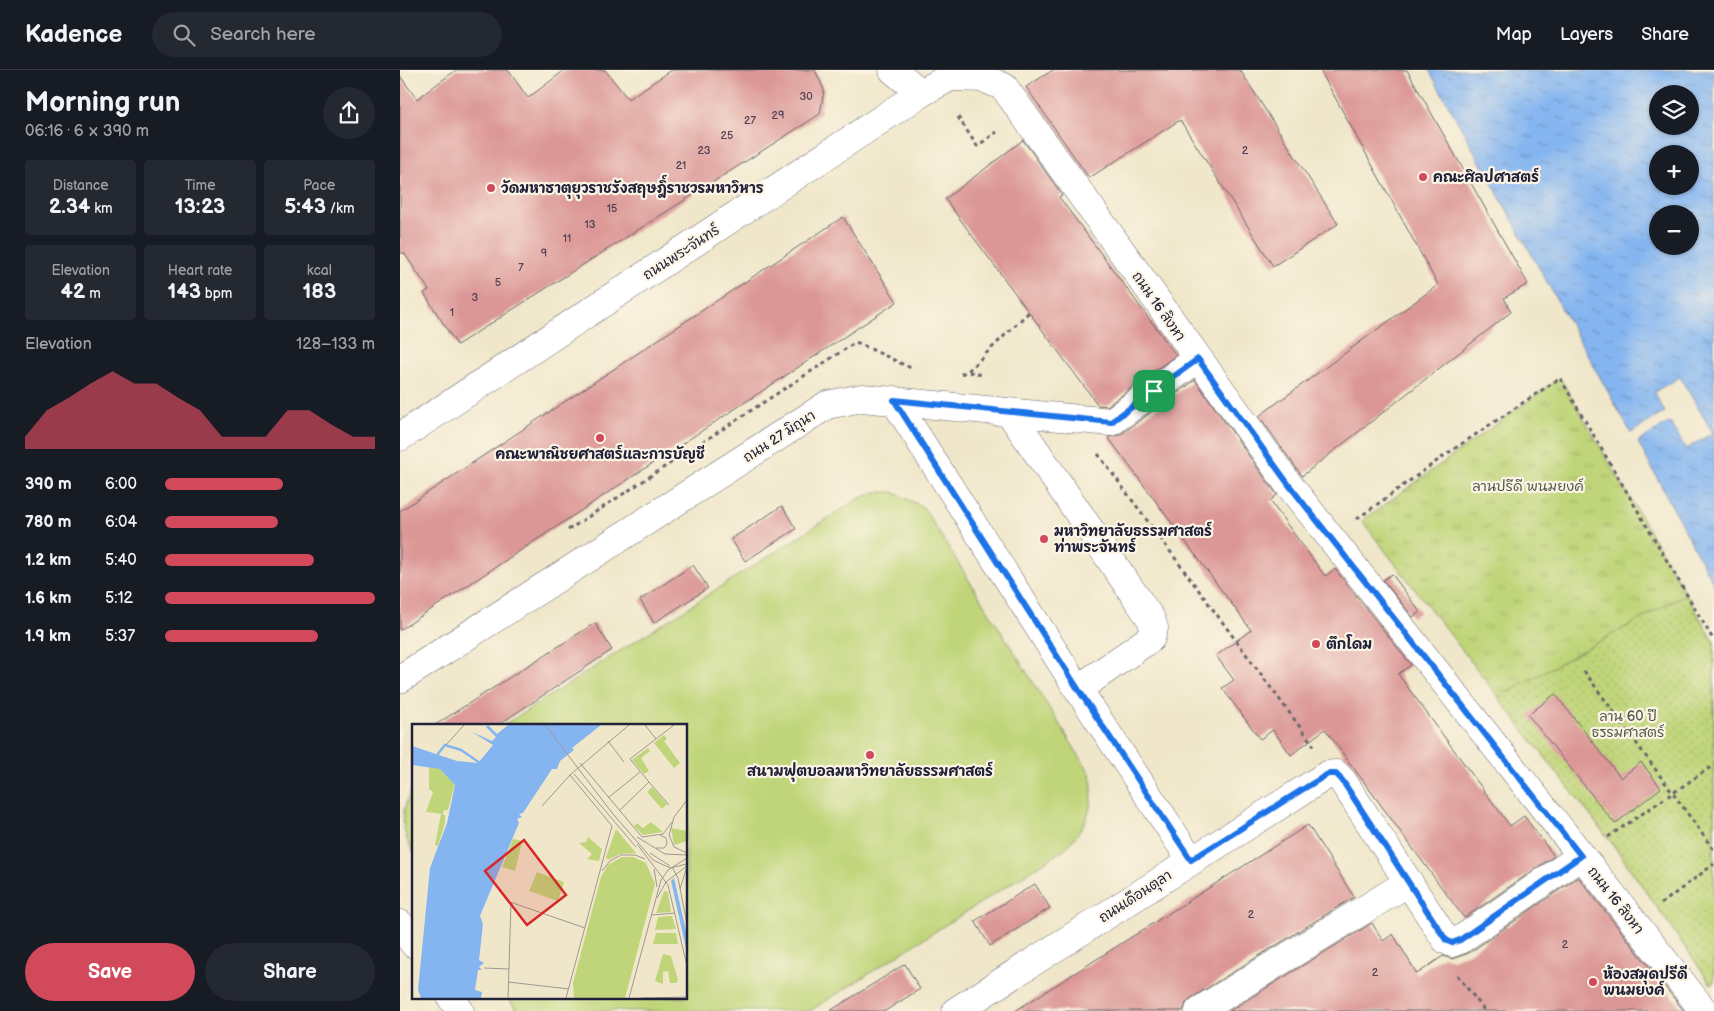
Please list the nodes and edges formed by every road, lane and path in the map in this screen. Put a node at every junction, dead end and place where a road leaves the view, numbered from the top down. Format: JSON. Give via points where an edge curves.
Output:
{"nodes":[{"id":1,"x":893,"y":70,"type":"edge"},
{"id":2,"x":958,"y":74,"type":"edge"},
{"id":3,"x":921,"y":93,"type":"junction"},
{"id":4,"x":1198,"y":359,"type":"junction"},
{"id":5,"x":894,"y":400,"type":"junction"},
{"id":6,"x":1010,"y":412,"type":"junction"},
{"id":7,"x":1090,"y":419,"type":"junction"},
{"id":8,"x":400,"y":437,"type":"edge"},
{"id":9,"x":1331,"y":538,"type":"junction"},
{"id":10,"x":1714,"y":641,"type":"edge"},
{"id":11,"x":1584,"y":671,"type":"dead end"},
{"id":12,"x":400,"y":679,"type":"edge"},
{"id":13,"x":1078,"y":689,"type":"junction"},
{"id":14,"x":1714,"y":765,"type":"edge"},
{"id":15,"x":1326,"y":778,"type":"junction"},
{"id":16,"x":1673,"y":793,"type":"junction"},
{"id":17,"x":1714,"y":850,"type":"edge"},
{"id":18,"x":1581,"y":856,"type":"junction"},
{"id":19,"x":1191,"y":860,"type":"junction"},
{"id":20,"x":1714,"y":864,"type":"edge"},
{"id":21,"x":1409,"y":882,"type":"junction"},
{"id":22,"x":1655,"y":909,"type":"dead end"},
{"id":23,"x":400,"y":924,"type":"edge"},
{"id":24,"x":412,"y":941,"type":"edge"},
{"id":25,"x":1452,"y":943,"type":"junction"},
{"id":26,"x":452,"y":998,"type":"edge"},
{"id":27,"x":460,"y":1011,"type":"edge"},
{"id":28,"x":956,"y":1011,"type":"edge"},
{"id":29,"x":1199,"y":1011,"type":"edge"},
{"id":30,"x":1485,"y":1011,"type":"edge"},
{"id":31,"x":1704,"y":1011,"type":"edge"}],
"edges":[{"from":1,"to":3,"type":"street"},
{"from":2,"to":3,"type":"street","name":"ถนนพระจันทร์"},
{"from":2,"to":4,"type":"street","name":"ถนน 16 สิงหา","via":[[983,78],[1004,87]]},
{"from":3,"to":8,"type":"street","name":"ถนนพระจันทร์"},
{"from":4,"to":7,"type":"street","name":"ถนน 27 มิถุนา","via":[[1111,422]]},
{"from":4,"to":9,"type":"street","name":"ถนน 16 สิงหา"},
{"from":5,"to":6,"type":"street","name":"ถนน 27 มิถุนา"},
{"from":5,"to":12,"type":"street","name":"ถนน 27 มิถุนา","via":[[862,398],[827,405]]},
{"from":5,"to":13,"type":"street"},
{"from":6,"to":7,"type":"street","name":"ถนน 27 มิถุนา"},
{"from":6,"to":13,"type":"street","via":[[1154,628],[1150,638]]},
{"from":7,"to":15,"type":"path","via":[[1091,444]]},
{"from":9,"to":10,"type":"path","via":[[1448,453],[1560,378]]},
{"from":9,"to":18,"type":"street","name":"ถนน 16 สิงหา"},
{"from":11,"to":16,"type":"path"},
{"from":13,"to":19,"type":"street"},
{"from":14,"to":16,"type":"path"},
{"from":15,"to":19,"type":"street","name":"ถนนเดือนตุลา"},
{"from":15,"to":21,"type":"street","via":[[1342,780]]},
{"from":16,"to":17,"type":"path"},
{"from":16,"to":18,"type":"path"},
{"from":18,"to":25,"type":"street"},
{"from":18,"to":31,"type":"street","name":"ถนน 16 สิงหา"},
{"from":19,"to":28,"type":"street","name":"ถนนเดือนตุลา"},
{"from":20,"to":22,"type":"path"},
{"from":21,"to":25,"type":"street","via":[[1446,940]]},
{"from":21,"to":29,"type":"street"},
{"from":23,"to":24,"type":"street"},
{"from":25,"to":30,"type":"path","via":[[1448,964]]},
{"from":26,"to":27,"type":"street"}]}
